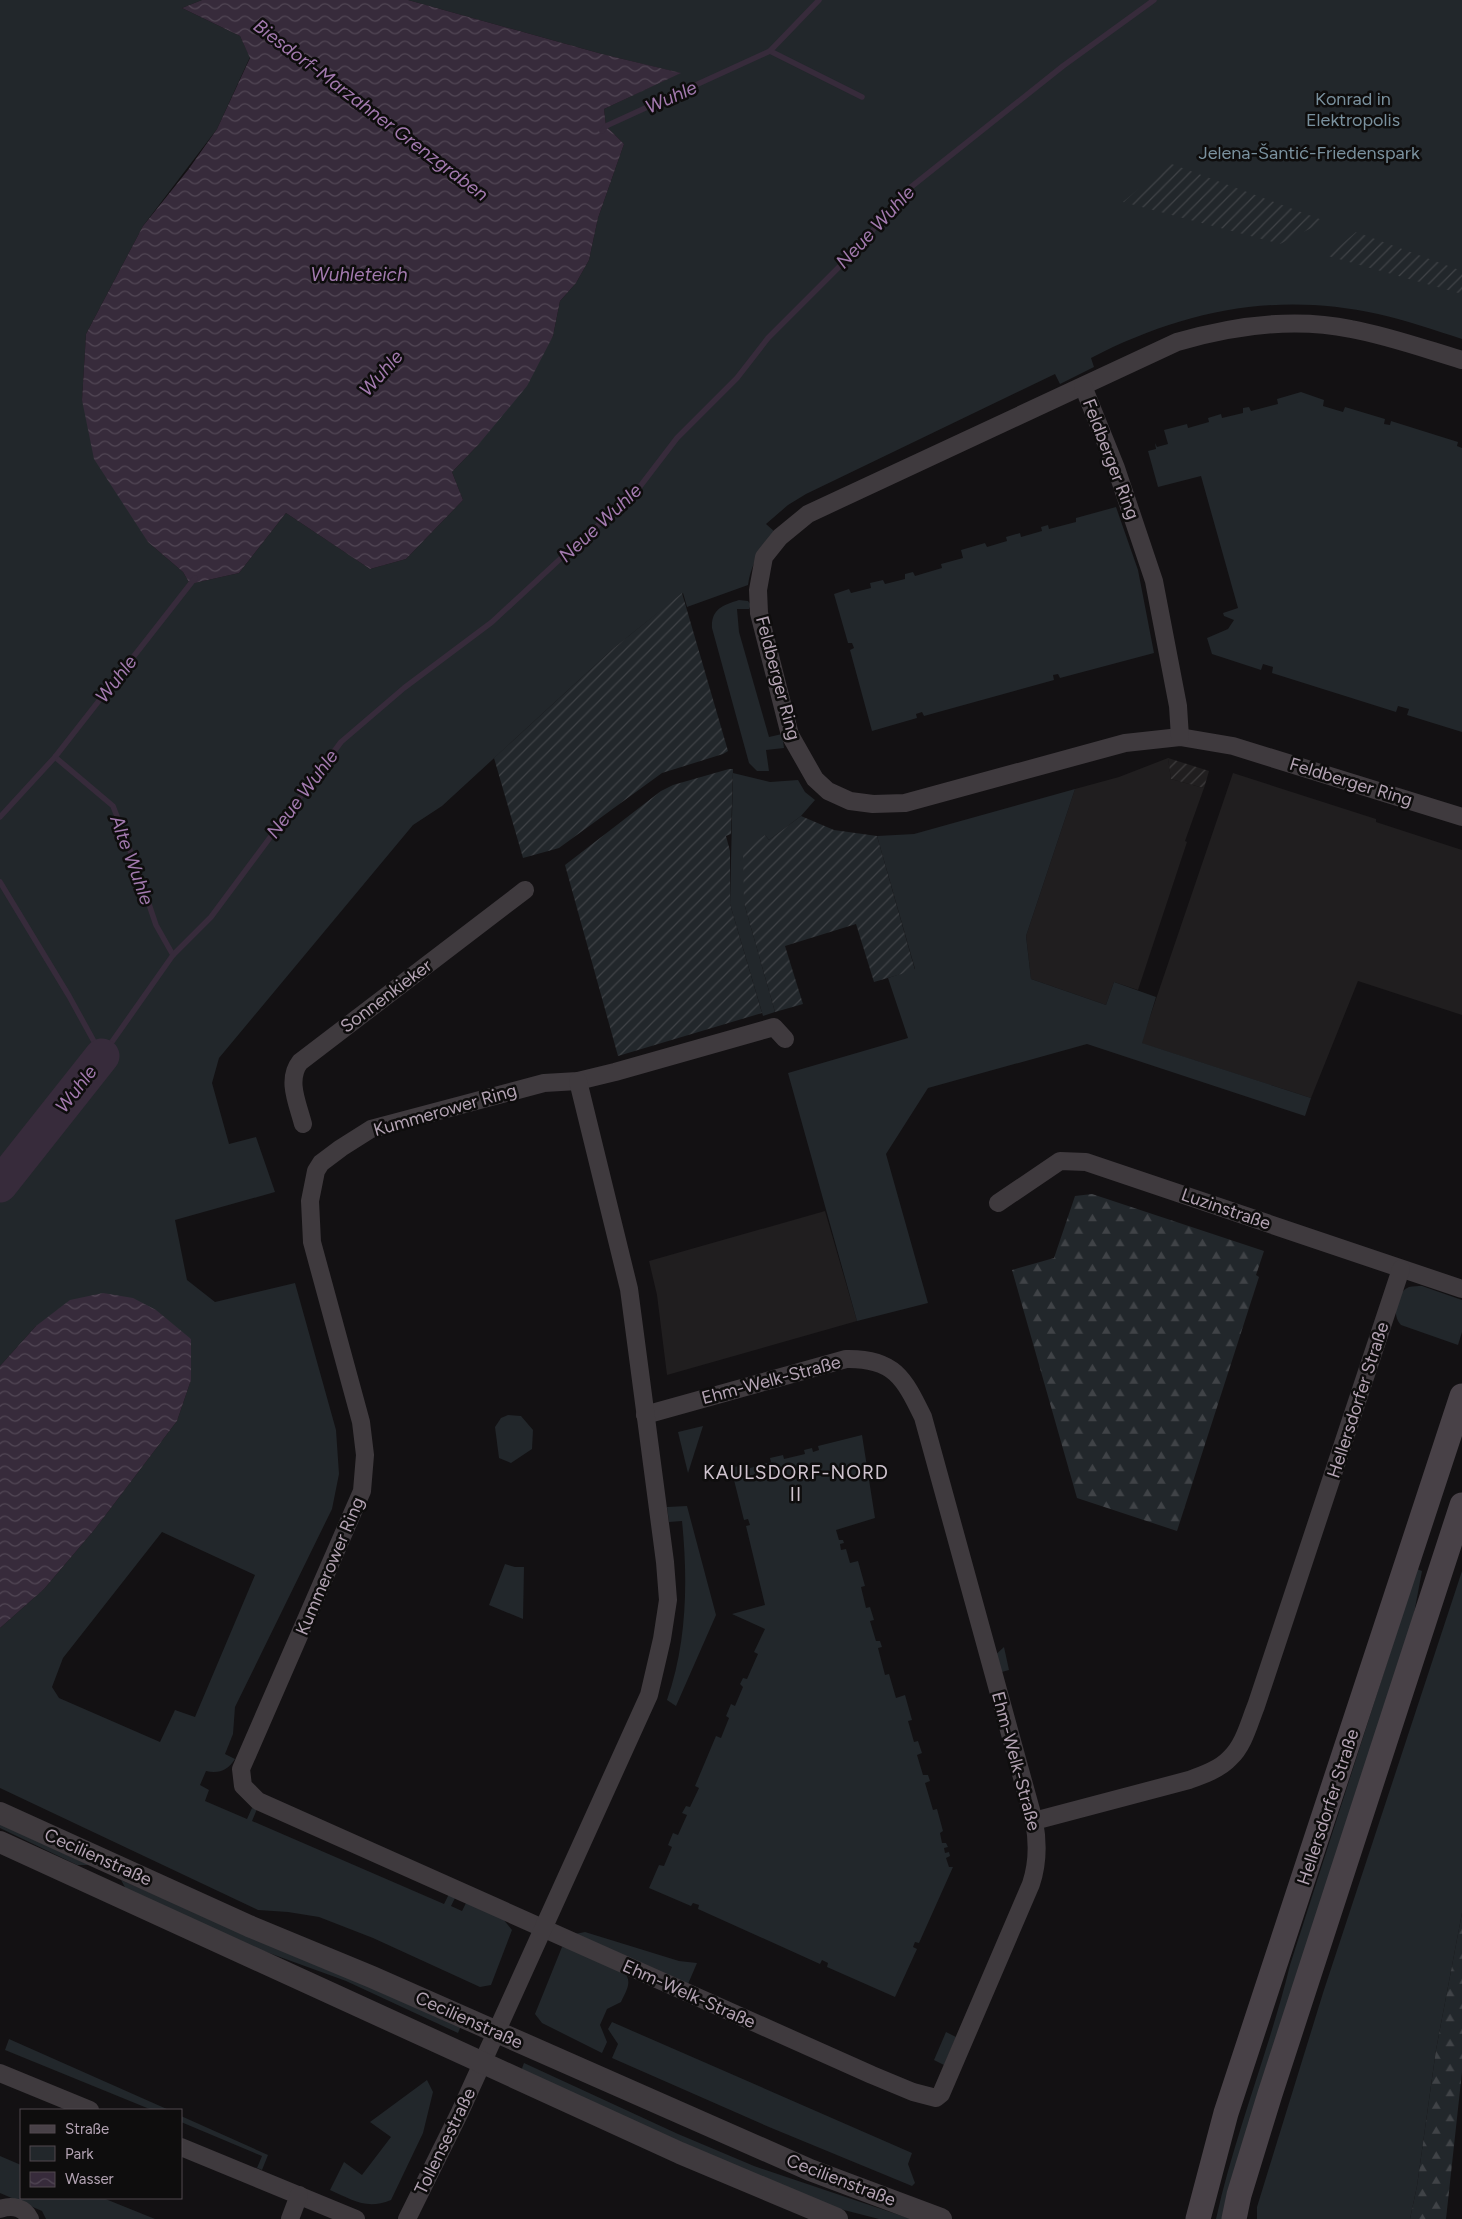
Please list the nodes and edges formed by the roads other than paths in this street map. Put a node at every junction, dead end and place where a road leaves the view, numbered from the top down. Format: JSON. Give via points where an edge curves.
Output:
{"nodes":[{"id":1,"x":1462,"y":360,"type":"edge"},
{"id":2,"x":1083,"y":386,"type":"junction"},
{"id":3,"x":1180,"y":737,"type":"junction"},
{"id":4,"x":1462,"y":818,"type":"edge"},
{"id":5,"x":525,"y":890,"type":"dead end"},
{"id":6,"x":785,"y":1039,"type":"dead end"},
{"id":7,"x":578,"y":1082,"type":"junction"},
{"id":8,"x":303,"y":1124,"type":"dead end"},
{"id":9,"x":998,"y":1203,"type":"dead end"},
{"id":10,"x":1401,"y":1269,"type":"junction"},
{"id":11,"x":1462,"y":1288,"type":"edge"},
{"id":12,"x":1462,"y":1396,"type":"edge"},
{"id":13,"x":646,"y":1415,"type":"junction"},
{"id":14,"x":1462,"y":1505,"type":"edge"},
{"id":15,"x":0,"y":1813,"type":"edge"},
{"id":16,"x":1034,"y":1821,"type":"junction"},
{"id":17,"x":0,"y":1842,"type":"edge"},
{"id":18,"x":543,"y":1927,"type":"junction"},
{"id":19,"x":496,"y":2032,"type":"junction"},
{"id":20,"x":483,"y":2063,"type":"junction"},
{"id":21,"x":0,"y":2073,"type":"edge"},
{"id":22,"x":88,"y":2109,"type":"edge"},
{"id":23,"x":182,"y":2147,"type":"edge"},
{"id":24,"x":299,"y":2195,"type":"junction"},
{"id":25,"x":0,"y":2209,"type":"edge"},
{"id":26,"x":30,"y":2219,"type":"edge"},
{"id":27,"x":290,"y":2219,"type":"edge"},
{"id":28,"x":356,"y":2219,"type":"edge"},
{"id":29,"x":407,"y":2219,"type":"edge"},
{"id":30,"x":837,"y":2219,"type":"edge"},
{"id":31,"x":941,"y":2219,"type":"edge"},
{"id":32,"x":1198,"y":2219,"type":"edge"},
{"id":33,"x":1234,"y":2219,"type":"edge"}],
"edges":[{"from":1,"to":2,"type":"street","name":"Feldberger Ring","via":[[1349,328],[1305,324],[1256,325],[1177,342]]},
{"from":2,"to":3,"type":"street","name":"Feldberger Ring","via":[[1116,468],[1154,581],[1178,706]]},
{"from":2,"to":3,"type":"street","name":"Feldberger Ring","via":[[808,514],[780,537],[764,557],[758,590],[759,614],[790,735],[815,780],[828,791],[850,801],[873,804],[906,803],[1125,743]]},
{"from":3,"to":4,"type":"street","name":"Feldberger Ring","via":[[1233,746]]},
{"from":5,"to":8,"type":"street","name":"Sonnenkieker","via":[[300,1062],[294,1070],[292,1082]]},
{"from":6,"to":7,"type":"street","name":"Kummerower Ring","via":[[774,1027]]},
{"from":7,"to":13,"type":"street","via":[[629,1289]]},
{"from":7,"to":18,"type":"street","name":"Kummerower Ring","via":[[544,1083],[371,1129],[329,1156],[316,1171],[310,1201],[312,1242],[361,1422],[365,1455],[362,1491],[241,1769],[243,1786],[258,1801]]},
{"from":9,"to":10,"type":"street","name":"Luzinstraße","via":[[1060,1161],[1086,1162]]},
{"from":10,"to":11,"type":"street","name":"Luzinstraße"},
{"from":10,"to":16,"type":"street","name":"Hellersdorfer Straße","via":[[1244,1738],[1230,1758],[1210,1772]]},
{"from":12,"to":32,"type":"main road","name":"Hellersdorfer Straße","via":[[1229,2104]]},
{"from":13,"to":16,"type":"street","name":"Ehm-Welk-Straße","via":[[846,1359],[872,1360],[892,1369],[910,1389],[923,1417]]},
{"from":13,"to":18,"type":"street","via":[[668,1600],[662,1638],[649,1695]]},
{"from":14,"to":33,"type":"main road","name":"Hellersdorfer Straße","via":[[1276,2076]]},
{"from":15,"to":19,"type":"street","name":"Cecilienstraße","via":[[249,1926]]},
{"from":16,"to":18,"type":"street","name":"Ehm-Welk-Straße","via":[[1036,1868],[1031,1884],[955,2063],[936,2098],[872,2075]]},
{"from":17,"to":20,"type":"street","name":"Cecilienstraße"},
{"from":18,"to":19,"type":"street"},
{"from":19,"to":20,"type":"street"},
{"from":19,"to":31,"type":"street","name":"Cecilienstraße","via":[[810,2170]]},
{"from":20,"to":29,"type":"street","name":"Tollensestraße"},
{"from":20,"to":30,"type":"street","name":"Cecilienstraße","via":[[680,2153]]},
{"from":21,"to":22,"type":"street"},
{"from":23,"to":24,"type":"street"},
{"from":24,"to":27,"type":"street"},
{"from":24,"to":28,"type":"street"},
{"from":25,"to":26,"type":"street","via":[[15,2207]]}]}
